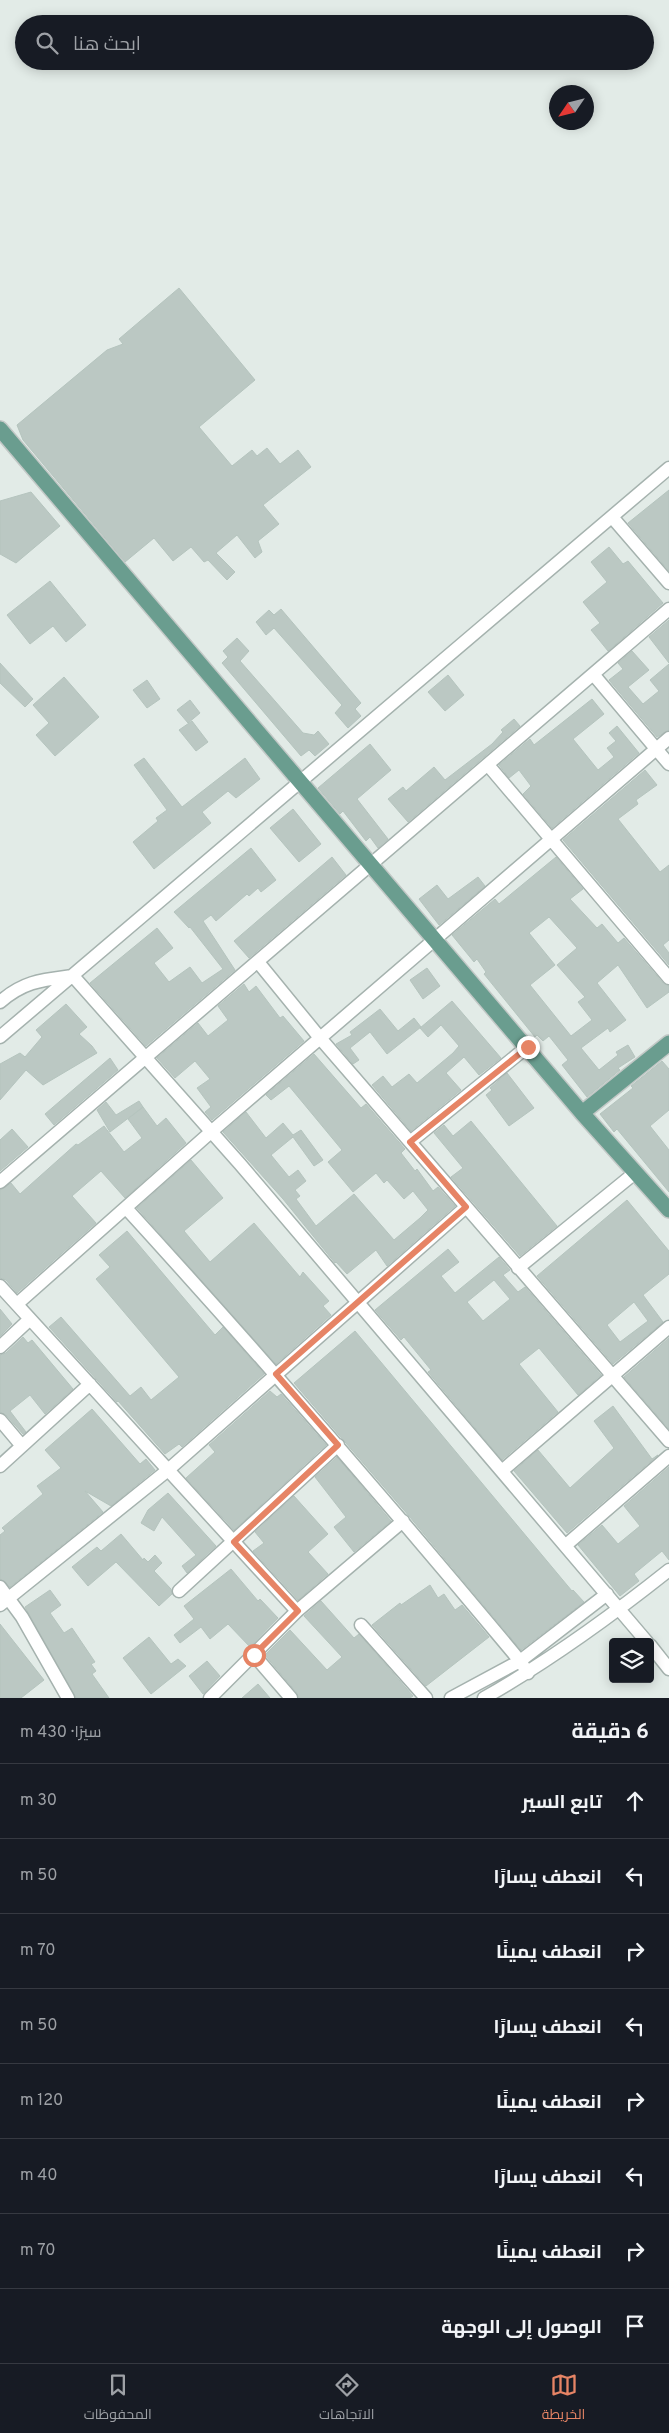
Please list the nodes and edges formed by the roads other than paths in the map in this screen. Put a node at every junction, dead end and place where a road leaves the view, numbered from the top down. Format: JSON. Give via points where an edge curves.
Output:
{"nodes":[{"id":1,"x":0,"y":429,"type":"edge"},
{"id":2,"x":669,"y":468,"type":"edge"},
{"id":3,"x":612,"y":517,"type":"junction"},
{"id":4,"x":669,"y":583,"type":"edge"},
{"id":5,"x":669,"y":609,"type":"edge"},
{"id":6,"x":592,"y":674,"type":"junction"},
{"id":7,"x":669,"y":738,"type":"edge"},
{"id":8,"x":656,"y":749,"type":"junction"},
{"id":9,"x":669,"y":764,"type":"edge"},
{"id":10,"x":488,"y":765,"type":"junction"},
{"id":11,"x":302,"y":781,"type":"junction"},
{"id":12,"x":550,"y":840,"type":"junction"},
{"id":13,"x":371,"y":865,"type":"junction"},
{"id":14,"x":435,"y":940,"type":"junction"},
{"id":15,"x":258,"y":962,"type":"junction"},
{"id":16,"x":73,"y":976,"type":"junction"},
{"id":17,"x":669,"y":978,"type":"edge"},
{"id":18,"x":0,"y":1002,"type":"edge"},
{"id":19,"x":1,"y":1033,"type":"edge"},
{"id":20,"x":320,"y":1038,"type":"junction"},
{"id":21,"x":669,"y":1043,"type":"edge"},
{"id":22,"x":528,"y":1047,"type":"junction"},
{"id":23,"x":146,"y":1058,"type":"junction"},
{"id":24,"x":582,"y":1113,"type":"junction"},
{"id":25,"x":212,"y":1131,"type":"junction"},
{"id":26,"x":410,"y":1142,"type":"junction"},
{"id":27,"x":636,"y":1172,"type":"junction"},
{"id":28,"x":0,"y":1182,"type":"edge"},
{"id":29,"x":466,"y":1207,"type":"junction"},
{"id":30,"x":126,"y":1208,"type":"junction"},
{"id":31,"x":669,"y":1210,"type":"edge"},
{"id":32,"x":518,"y":1268,"type":"junction"},
{"id":33,"x":0,"y":1286,"type":"edge"},
{"id":34,"x":359,"y":1302,"type":"junction"},
{"id":35,"x":17,"y":1304,"type":"junction"},
{"id":36,"x":30,"y":1319,"type":"junction"},
{"id":37,"x":669,"y":1327,"type":"edge"},
{"id":38,"x":0,"y":1347,"type":"edge"},
{"id":39,"x":276,"y":1374,"type":"junction"},
{"id":40,"x":612,"y":1376,"type":"junction"},
{"id":41,"x":90,"y":1384,"type":"junction"},
{"id":42,"x":0,"y":1420,"type":"edge"},
{"id":43,"x":669,"y":1441,"type":"edge"},
{"id":44,"x":338,"y":1445,"type":"junction"},
{"id":45,"x":22,"y":1446,"type":"junction"},
{"id":46,"x":669,"y":1456,"type":"edge"},
{"id":47,"x":0,"y":1466,"type":"edge"},
{"id":48,"x":168,"y":1470,"type":"junction"},
{"id":49,"x":503,"y":1470,"type":"junction"},
{"id":50,"x":404,"y":1520,"type":"junction"},
{"id":51,"x":234,"y":1542,"type":"junction"},
{"id":52,"x":566,"y":1545,"type":"junction"},
{"id":53,"x":669,"y":1570,"type":"edge"},
{"id":54,"x":0,"y":1587,"type":"edge"},
{"id":55,"x":179,"y":1591,"type":"dead end"},
{"id":56,"x":607,"y":1594,"type":"junction"},
{"id":57,"x":4,"y":1601,"type":"edge"},
{"id":58,"x":620,"y":1609,"type":"junction"},
{"id":59,"x":298,"y":1611,"type":"junction"},
{"id":60,"x":361,"y":1625,"type":"dead end"},
{"id":61,"x":644,"y":1638,"type":"edge"},
{"id":62,"x":654,"y":1650,"type":"edge"},
{"id":63,"x":254,"y":1655,"type":"junction"},
{"id":64,"x":520,"y":1661,"type":"junction"},
{"id":65,"x":669,"y":1669,"type":"edge"},
{"id":66,"x":528,"y":1673,"type":"junction"},
{"id":67,"x":68,"y":1698,"type":"edge"},
{"id":68,"x":210,"y":1698,"type":"edge"},
{"id":69,"x":291,"y":1698,"type":"edge"},
{"id":70,"x":426,"y":1698,"type":"edge"},
{"id":71,"x":451,"y":1698,"type":"edge"},
{"id":72,"x":484,"y":1698,"type":"edge"}],
"edges":[{"from":1,"to":11,"type":"main road"},
{"from":2,"to":3,"type":"street"},
{"from":3,"to":4,"type":"street"},
{"from":3,"to":11,"type":"street"},
{"from":5,"to":6,"type":"street"},
{"from":6,"to":8,"type":"street"},
{"from":6,"to":10,"type":"street"},
{"from":7,"to":8,"type":"street"},
{"from":8,"to":9,"type":"street"},
{"from":8,"to":12,"type":"street"},
{"from":10,"to":12,"type":"street"},
{"from":10,"to":13,"type":"street"},
{"from":11,"to":13,"type":"main road"},
{"from":11,"to":16,"type":"street"},
{"from":12,"to":14,"type":"street"},
{"from":12,"to":17,"type":"street"},
{"from":13,"to":14,"type":"main road"},
{"from":13,"to":15,"type":"street"},
{"from":14,"to":20,"type":"street"},
{"from":14,"to":22,"type":"main road"},
{"from":15,"to":20,"type":"street"},
{"from":15,"to":23,"type":"street"},
{"from":16,"to":18,"type":"street","via":[[16,988]]},
{"from":16,"to":19,"type":"street"},
{"from":16,"to":23,"type":"street"},
{"from":20,"to":25,"type":"street"},
{"from":20,"to":26,"type":"street"},
{"from":21,"to":24,"type":"main road"},
{"from":22,"to":24,"type":"main road"},
{"from":22,"to":26,"type":"street"},
{"from":23,"to":25,"type":"street"},
{"from":23,"to":28,"type":"street"},
{"from":24,"to":27,"type":"main road"},
{"from":25,"to":30,"type":"street"},
{"from":25,"to":34,"type":"street"},
{"from":26,"to":29,"type":"street"},
{"from":27,"to":31,"type":"main road"},
{"from":27,"to":32,"type":"street"},
{"from":29,"to":32,"type":"street"},
{"from":29,"to":34,"type":"street"},
{"from":30,"to":35,"type":"street"},
{"from":30,"to":39,"type":"street"},
{"from":32,"to":40,"type":"street"},
{"from":33,"to":35,"type":"street"},
{"from":34,"to":39,"type":"street"},
{"from":34,"to":49,"type":"street"},
{"from":35,"to":36,"type":"street"},
{"from":36,"to":38,"type":"street"},
{"from":36,"to":41,"type":"street"},
{"from":37,"to":40,"type":"street"},
{"from":39,"to":44,"type":"street"},
{"from":39,"to":48,"type":"street"},
{"from":40,"to":43,"type":"street"},
{"from":40,"to":49,"type":"street"},
{"from":41,"to":45,"type":"street"},
{"from":41,"to":48,"type":"street"},
{"from":42,"to":45,"type":"street"},
{"from":44,"to":50,"type":"street"},
{"from":44,"to":51,"type":"street"},
{"from":45,"to":47,"type":"street"},
{"from":46,"to":52,"type":"street"},
{"from":48,"to":51,"type":"street"},
{"from":48,"to":57,"type":"street"},
{"from":49,"to":52,"type":"street"},
{"from":50,"to":59,"type":"street"},
{"from":50,"to":64,"type":"street"},
{"from":51,"to":55,"type":"street"},
{"from":51,"to":59,"type":"street"},
{"from":52,"to":56,"type":"street"},
{"from":53,"to":58,"type":"street"},
{"from":54,"to":57,"type":"street"},
{"from":56,"to":58,"type":"street"},
{"from":56,"to":64,"type":"street"},
{"from":57,"to":67,"type":"street","via":[[22,1617]]},
{"from":58,"to":61,"type":"street"},
{"from":58,"to":66,"type":"street"},
{"from":59,"to":63,"type":"street"},
{"from":60,"to":70,"type":"street"},
{"from":62,"to":65,"type":"street"},
{"from":63,"to":68,"type":"street"},
{"from":63,"to":69,"type":"street"},
{"from":64,"to":66,"type":"street"},
{"from":64,"to":71,"type":"street"},
{"from":66,"to":72,"type":"street"}]}
